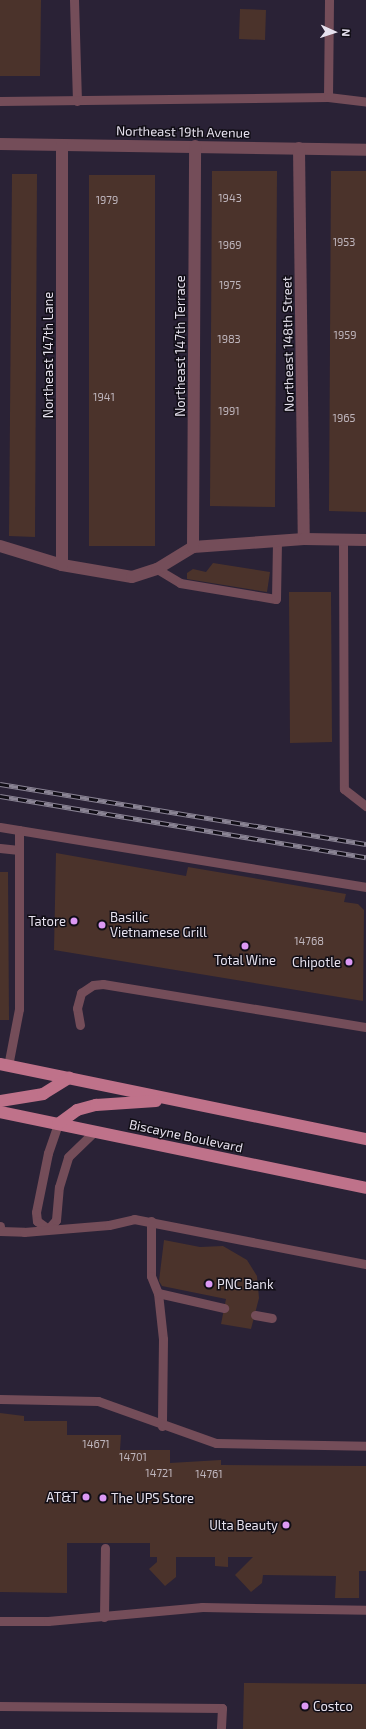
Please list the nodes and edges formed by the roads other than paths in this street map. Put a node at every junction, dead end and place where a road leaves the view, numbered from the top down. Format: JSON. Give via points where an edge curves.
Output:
{"nodes":[{"id":1,"x":74,"y":0,"type":"edge"},
{"id":2,"x":329,"y":0,"type":"edge"},
{"id":3,"x":328,"y":97,"type":"junction"},
{"id":4,"x":0,"y":101,"type":"edge"},
{"id":5,"x":77,"y":101,"type":"junction"},
{"id":6,"x":366,"y":102,"type":"edge"},
{"id":7,"x":0,"y":144,"type":"edge"},
{"id":8,"x":62,"y":145,"type":"junction"},
{"id":9,"x":196,"y":146,"type":"junction"},
{"id":10,"x":299,"y":148,"type":"junction"},
{"id":11,"x":366,"y":150,"type":"edge"},
{"id":12,"x":304,"y":539,"type":"junction"},
{"id":13,"x":343,"y":540,"type":"junction"},
{"id":14,"x":366,"y":540,"type":"edge"},
{"id":15,"x":277,"y":541,"type":"junction"},
{"id":16,"x":0,"y":546,"type":"edge"},
{"id":17,"x":193,"y":547,"type":"junction"},
{"id":18,"x":62,"y":565,"type":"junction"},
{"id":19,"x":157,"y":569,"type":"junction"},
{"id":20,"x":366,"y":806,"type":"edge"},
{"id":21,"x":0,"y":827,"type":"edge"},
{"id":22,"x":19,"y":830,"type":"junction"},
{"id":23,"x":0,"y":848,"type":"edge"},
{"id":24,"x":19,"y":850,"type":"junction"},
{"id":25,"x":366,"y":887,"type":"edge"},
{"id":26,"x":80,"y":1025,"type":"dead end"},
{"id":27,"x":366,"y":1027,"type":"edge"},
{"id":28,"x":4,"y":1065,"type":"edge"},
{"id":29,"x":69,"y":1078,"type":"junction"},
{"id":30,"x":0,"y":1100,"type":"edge"},
{"id":31,"x":173,"y":1100,"type":"junction"},
{"id":32,"x":0,"y":1112,"type":"edge"},
{"id":33,"x":58,"y":1124,"type":"junction"},
{"id":34,"x":95,"y":1131,"type":"junction"},
{"id":35,"x":366,"y":1138,"type":"edge"},
{"id":36,"x":366,"y":1188,"type":"edge"},
{"id":37,"x":151,"y":1221,"type":"junction"},
{"id":38,"x":0,"y":1226,"type":"edge"},
{"id":39,"x":48,"y":1229,"type":"junction"},
{"id":40,"x":366,"y":1264,"type":"edge"},
{"id":41,"x":158,"y":1293,"type":"junction"},
{"id":42,"x":224,"y":1308,"type":"dead end"},
{"id":43,"x":255,"y":1315,"type":"dead end"},
{"id":44,"x":272,"y":1318,"type":"dead end"},
{"id":45,"x":0,"y":1399,"type":"edge"},
{"id":46,"x":162,"y":1426,"type":"junction"},
{"id":47,"x":366,"y":1446,"type":"edge"},
{"id":48,"x":105,"y":1548,"type":"dead end"},
{"id":49,"x":366,"y":1610,"type":"edge"},
{"id":50,"x":104,"y":1617,"type":"junction"},
{"id":51,"x":0,"y":1621,"type":"edge"},
{"id":52,"x":0,"y":1706,"type":"edge"},
{"id":53,"x":221,"y":1729,"type":"edge"}],
"edges":[{"from":1,"to":5,"type":"lane"},
{"from":2,"to":3,"type":"lane"},
{"from":3,"to":5,"type":"lane"},
{"from":3,"to":6,"type":"lane"},
{"from":4,"to":5,"type":"lane"},
{"from":7,"to":8,"type":"street","name":"Northeast 19th Avenue"},
{"from":8,"to":9,"type":"street","name":"Northeast 19th Avenue"},
{"from":8,"to":18,"type":"street","name":"Northeast 147th Lane"},
{"from":9,"to":10,"type":"street","name":"Northeast 19th Avenue"},
{"from":9,"to":17,"type":"street","name":"Northeast 147th Terrace"},
{"from":10,"to":11,"type":"street","name":"Northeast 19th Avenue"},
{"from":10,"to":12,"type":"street","name":"Northeast 148th Street"},
{"from":12,"to":13,"type":"street"},
{"from":12,"to":15,"type":"street"},
{"from":13,"to":14,"type":"street"},
{"from":13,"to":20,"type":"lane","via":[[344,789]]},
{"from":15,"to":17,"type":"street"},
{"from":15,"to":19,"type":"lane","via":[[276,600],[180,583]]},
{"from":16,"to":18,"type":"street"},
{"from":17,"to":19,"type":"street"},
{"from":18,"to":19,"type":"street","via":[[132,577]]},
{"from":21,"to":22,"type":"lane"},
{"from":22,"to":24,"type":"lane"},
{"from":22,"to":25,"type":"lane"},
{"from":23,"to":24,"type":"lane"},
{"from":24,"to":28,"type":"lane","via":[[19,1009]]},
{"from":26,"to":27,"type":"lane","via":[[77,1008],[81,993],[93,985],[103,984]]},
{"from":28,"to":29,"type":"main road"},
{"from":29,"to":30,"type":"main road","via":[[43,1094]]},
{"from":29,"to":31,"type":"main road"},
{"from":31,"to":33,"type":"main road","via":[[96,1104],[77,1110]]},
{"from":31,"to":35,"type":"main road"},
{"from":32,"to":33,"type":"main road","name":"Biscayne Boulevard"},
{"from":33,"to":34,"type":"main road","name":"Biscayne Boulevard"},
{"from":33,"to":39,"type":"lane","via":[[48,1153],[36,1212],[37,1221]]},
{"from":34,"to":36,"type":"main road","name":"Biscayne Boulevard"},
{"from":34,"to":39,"type":"lane","via":[[68,1157],[59,1187],[56,1220]]},
{"from":37,"to":39,"type":"lane","via":[[134,1219],[109,1225]]},
{"from":37,"to":40,"type":"lane"},
{"from":37,"to":41,"type":"lane","via":[[150,1276]]},
{"from":38,"to":39,"type":"lane","via":[[0,1232]]},
{"from":41,"to":42,"type":"lane"},
{"from":41,"to":46,"type":"lane","via":[[163,1339]]},
{"from":43,"to":44,"type":"lane"},
{"from":45,"to":46,"type":"lane","via":[[88,1399]]},
{"from":46,"to":47,"type":"lane","via":[[197,1438],[231,1445]]},
{"from":48,"to":50,"type":"lane"},
{"from":49,"to":50,"type":"lane","via":[[202,1607]]},
{"from":50,"to":51,"type":"lane"},
{"from":52,"to":53,"type":"lane","via":[[222,1708]]}]}
